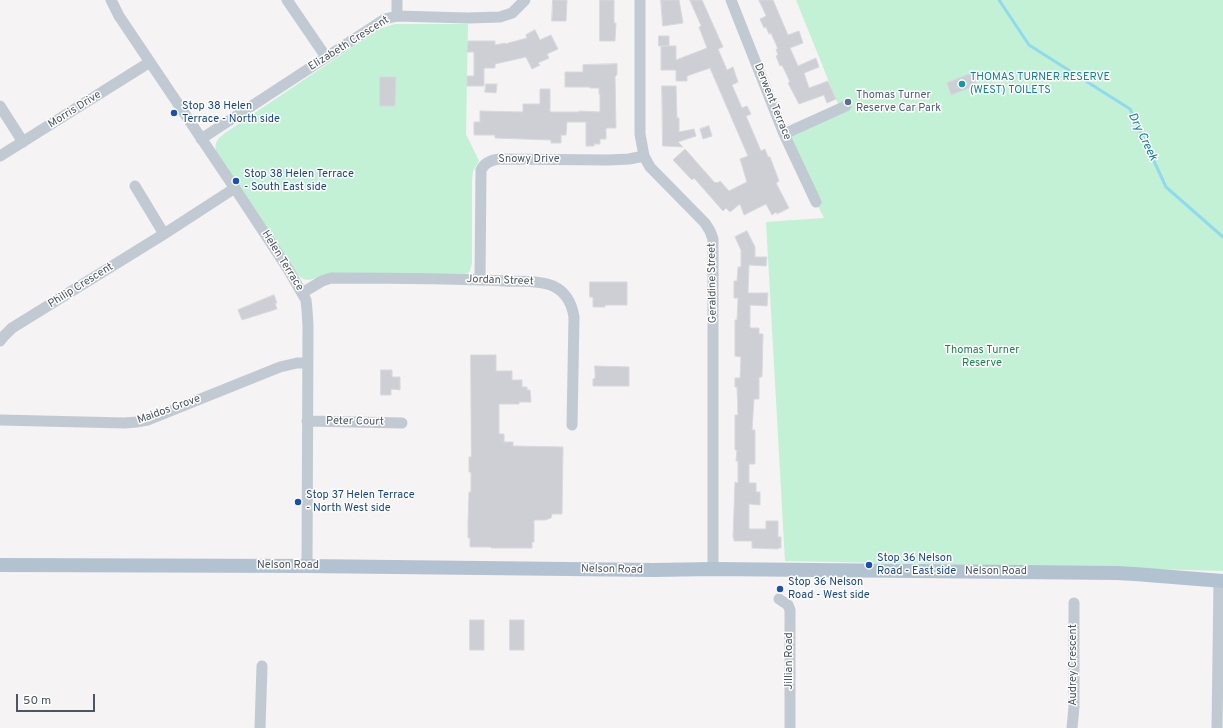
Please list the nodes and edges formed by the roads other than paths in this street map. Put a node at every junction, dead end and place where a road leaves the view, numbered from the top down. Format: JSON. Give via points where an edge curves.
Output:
{"nodes":[{"id":1,"x":110,"y":0,"type":"edge"},
{"id":2,"x":287,"y":0,"type":"edge"},
{"id":3,"x":397,"y":0,"type":"edge"},
{"id":4,"x":525,"y":0,"type":"edge"},
{"id":5,"x":640,"y":0,"type":"edge"},
{"id":6,"x":731,"y":0,"type":"edge"},
{"id":7,"x":397,"y":16,"type":"junction"},
{"id":8,"x":326,"y":57,"type":"junction"},
{"id":9,"x":150,"y":62,"type":"junction"},
{"id":10,"x":0,"y":106,"type":"edge"},
{"id":11,"x":846,"y":106,"type":"dead end"},
{"id":12,"x":784,"y":134,"type":"junction"},
{"id":13,"x":201,"y":139,"type":"junction"},
{"id":14,"x":23,"y":142,"type":"junction"},
{"id":15,"x":0,"y":156,"type":"edge"},
{"id":16,"x":644,"y":156,"type":"junction"},
{"id":17,"x":134,"y":186,"type":"dead end"},
{"id":18,"x":235,"y":188,"type":"junction"},
{"id":19,"x":816,"y":202,"type":"dead end"},
{"id":20,"x":164,"y":234,"type":"junction"},
{"id":21,"x":480,"y":280,"type":"junction"},
{"id":22,"x":302,"y":293,"type":"junction"},
{"id":23,"x":0,"y":341,"type":"edge"},
{"id":24,"x":307,"y":363,"type":"junction"},
{"id":25,"x":0,"y":420,"type":"edge"},
{"id":26,"x":307,"y":421,"type":"junction"},
{"id":27,"x":402,"y":423,"type":"dead end"},
{"id":28,"x":572,"y":425,"type":"dead end"},
{"id":29,"x":0,"y":565,"type":"edge"},
{"id":30,"x":307,"y":566,"type":"junction"},
{"id":31,"x":713,"y":569,"type":"junction"},
{"id":32,"x":1221,"y":581,"type":"edge"},
{"id":33,"x":779,"y":599,"type":"dead end"},
{"id":34,"x":1074,"y":603,"type":"dead end"},
{"id":35,"x":262,"y":666,"type":"dead end"},
{"id":36,"x":260,"y":728,"type":"edge"},
{"id":37,"x":790,"y":728,"type":"edge"},
{"id":38,"x":1072,"y":728,"type":"edge"},
{"id":39,"x":1217,"y":728,"type":"edge"}],
"edges":[{"from":1,"to":9,"type":"street","name":"Helen Terrace"},
{"from":2,"to":8,"type":"street"},
{"from":3,"to":7,"type":"street"},
{"from":4,"to":7,"type":"street","name":"Elizabeth Crescent","via":[[505,16]]},
{"from":5,"to":16,"type":"street","name":"Geraldine Street","via":[[640,134]]},
{"from":6,"to":12,"type":"street","name":"Derwent Terrace"},
{"from":7,"to":8,"type":"street","name":"Elizabeth Crescent","via":[[379,23]]},
{"from":8,"to":13,"type":"street","name":"Elizabeth Crescent"},
{"from":9,"to":13,"type":"street","name":"Helen Terrace"},
{"from":9,"to":14,"type":"street","name":"Morris Drive"},
{"from":10,"to":14,"type":"street"},
{"from":11,"to":12,"type":"street"},
{"from":12,"to":19,"type":"street","name":"Derwent Terrace"},
{"from":13,"to":18,"type":"street","name":"Helen Terrace"},
{"from":14,"to":15,"type":"street","name":"Morris Drive"},
{"from":16,"to":21,"type":"street","name":"Snowy Drive","via":[[608,160],[499,159],[492,160],[482,167]]},
{"from":16,"to":31,"type":"street","name":"Geraldine Street","via":[[647,163],[705,223],[713,238]]},
{"from":17,"to":20,"type":"street"},
{"from":18,"to":20,"type":"street","name":"Philip Crescent"},
{"from":18,"to":22,"type":"street","name":"Helen Terrace"},
{"from":20,"to":23,"type":"street","name":"Philip Crescent","via":[[12,328]]},
{"from":21,"to":22,"type":"street","name":"Jordan Street","via":[[332,278],[322,280]]},
{"from":21,"to":28,"type":"street","name":"Jordan Street","via":[[547,284],[566,295],[572,308],[574,322]]},
{"from":22,"to":24,"type":"street","name":"Helen Terrace","via":[[307,310]]},
{"from":24,"to":25,"type":"street","name":"Maidos Grove","via":[[280,367],[148,420],[125,424]]},
{"from":24,"to":26,"type":"street","name":"Helen Terrace"},
{"from":26,"to":27,"type":"street","name":"Peter Court"},
{"from":26,"to":30,"type":"street","name":"Helen Terrace"},
{"from":29,"to":30,"type":"main road","name":"Nelson Road"},
{"from":30,"to":31,"type":"main road","name":"Nelson Road"},
{"from":31,"to":32,"type":"main road","name":"Nelson Road","via":[[1135,574]]},
{"from":32,"to":39,"type":"street"},
{"from":33,"to":37,"type":"street","name":"Jillian Road","via":[[788,605],[790,610]]},
{"from":34,"to":38,"type":"street","name":"Audrey Crescent"},
{"from":35,"to":36,"type":"street"}]}
